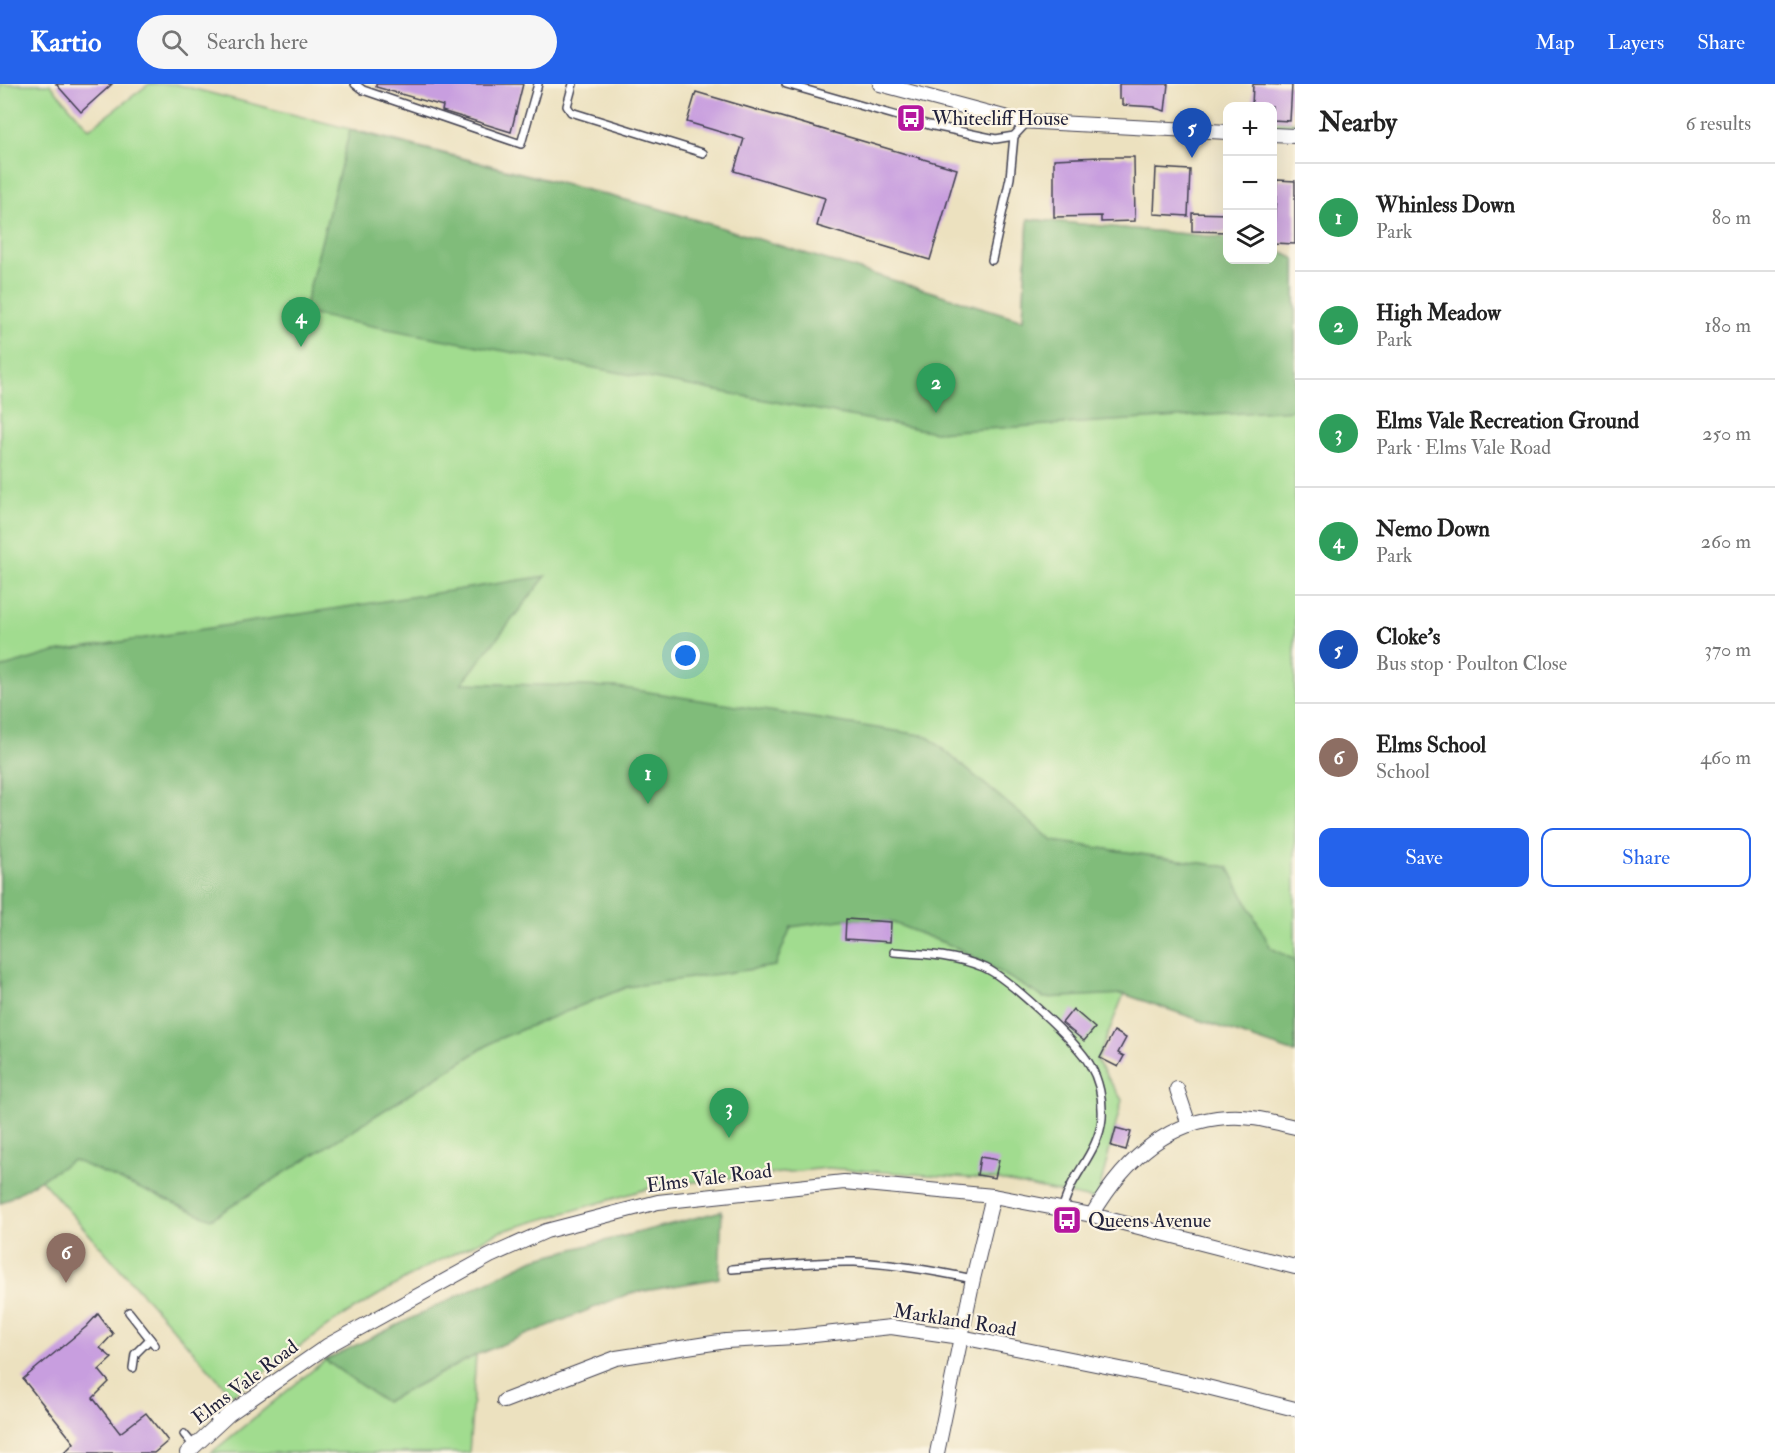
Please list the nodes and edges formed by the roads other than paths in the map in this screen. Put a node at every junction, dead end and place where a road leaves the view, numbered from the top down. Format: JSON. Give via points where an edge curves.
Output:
{"nodes":[{"id":1,"x":355,"y":84,"type":"edge"},
{"id":2,"x":538,"y":84,"type":"edge"},
{"id":3,"x":573,"y":84,"type":"edge"},
{"id":4,"x":786,"y":84,"type":"edge"},
{"id":5,"x":880,"y":84,"type":"edge"},
{"id":6,"x":1027,"y":122,"type":"junction"},
{"id":7,"x":1223,"y":132,"type":"edge"},
{"id":8,"x":1277,"y":135,"type":"edge"},
{"id":9,"x":1014,"y":136,"type":"junction"},
{"id":10,"x":1295,"y":136,"type":"edge"},
{"id":11,"x":703,"y":153,"type":"dead end"},
{"id":12,"x":992,"y":260,"type":"dead end"},
{"id":13,"x":894,"y":952,"type":"dead end"},
{"id":14,"x":1177,"y":1089,"type":"dead end"},
{"id":15,"x":1189,"y":1125,"type":"junction"},
{"id":16,"x":1295,"y":1127,"type":"edge"},
{"id":17,"x":993,"y":1196,"type":"junction"},
{"id":18,"x":1062,"y":1209,"type":"junction"},
{"id":19,"x":1092,"y":1215,"type":"junction"},
{"id":20,"x":1295,"y":1267,"type":"edge"},
{"id":21,"x":732,"y":1269,"type":"dead end"},
{"id":22,"x":973,"y":1279,"type":"junction"},
{"id":23,"x":129,"y":1312,"type":"dead end"},
{"id":24,"x":961,"y":1337,"type":"junction"},
{"id":25,"x":133,"y":1368,"type":"dead end"},
{"id":26,"x":504,"y":1401,"type":"dead end"},
{"id":27,"x":1295,"y":1409,"type":"edge"},
{"id":28,"x":184,"y":1434,"type":"dead end"},
{"id":29,"x":191,"y":1450,"type":"edge"},
{"id":30,"x":937,"y":1453,"type":"edge"}],
"edges":[{"from":1,"to":2,"type":"lane","via":[[521,144]]},
{"from":3,"to":11,"type":"lane","via":[[567,106],[571,112]]},
{"from":4,"to":9,"type":"lane","via":[[929,125],[996,139]]},
{"from":5,"to":6,"type":"street"},
{"from":6,"to":7,"type":"street"},
{"from":6,"to":9,"type":"lane"},
{"from":8,"to":10,"type":"street"},
{"from":9,"to":12,"type":"lane","via":[[1010,178]]},
{"from":13,"to":18,"type":"lane","via":[[940,954],[986,968],[1041,1013],[1081,1051],[1091,1066],[1100,1094],[1101,1124]]},
{"from":14,"to":15,"type":"street"},
{"from":15,"to":16,"type":"street","via":[[1226,1117]]},
{"from":15,"to":19,"type":"street","via":[[1148,1146],[1101,1199]]},
{"from":17,"to":18,"type":"street","name":"Elms Vale Road"},
{"from":17,"to":22,"type":"street"},
{"from":17,"to":29,"type":"street","name":"Elms Vale Road","via":[[844,1182],[658,1202],[546,1231],[490,1256],[327,1346],[229,1414],[215,1419]]},
{"from":18,"to":19,"type":"street","name":"Elms Vale Road"},
{"from":19,"to":20,"type":"street","name":"Elms Vale Road"},
{"from":21,"to":22,"type":"lane","via":[[856,1262],[939,1271]]},
{"from":22,"to":24,"type":"street"},
{"from":23,"to":25,"type":"lane","via":[[153,1342],[135,1354]]},
{"from":24,"to":26,"type":"street","name":"Markland Road","via":[[891,1327],[726,1341],[616,1358]]},
{"from":24,"to":27,"type":"street","name":"Markland Road","via":[[1195,1384]]},
{"from":24,"to":30,"type":"street"},
{"from":28,"to":29,"type":"lane"}]}
